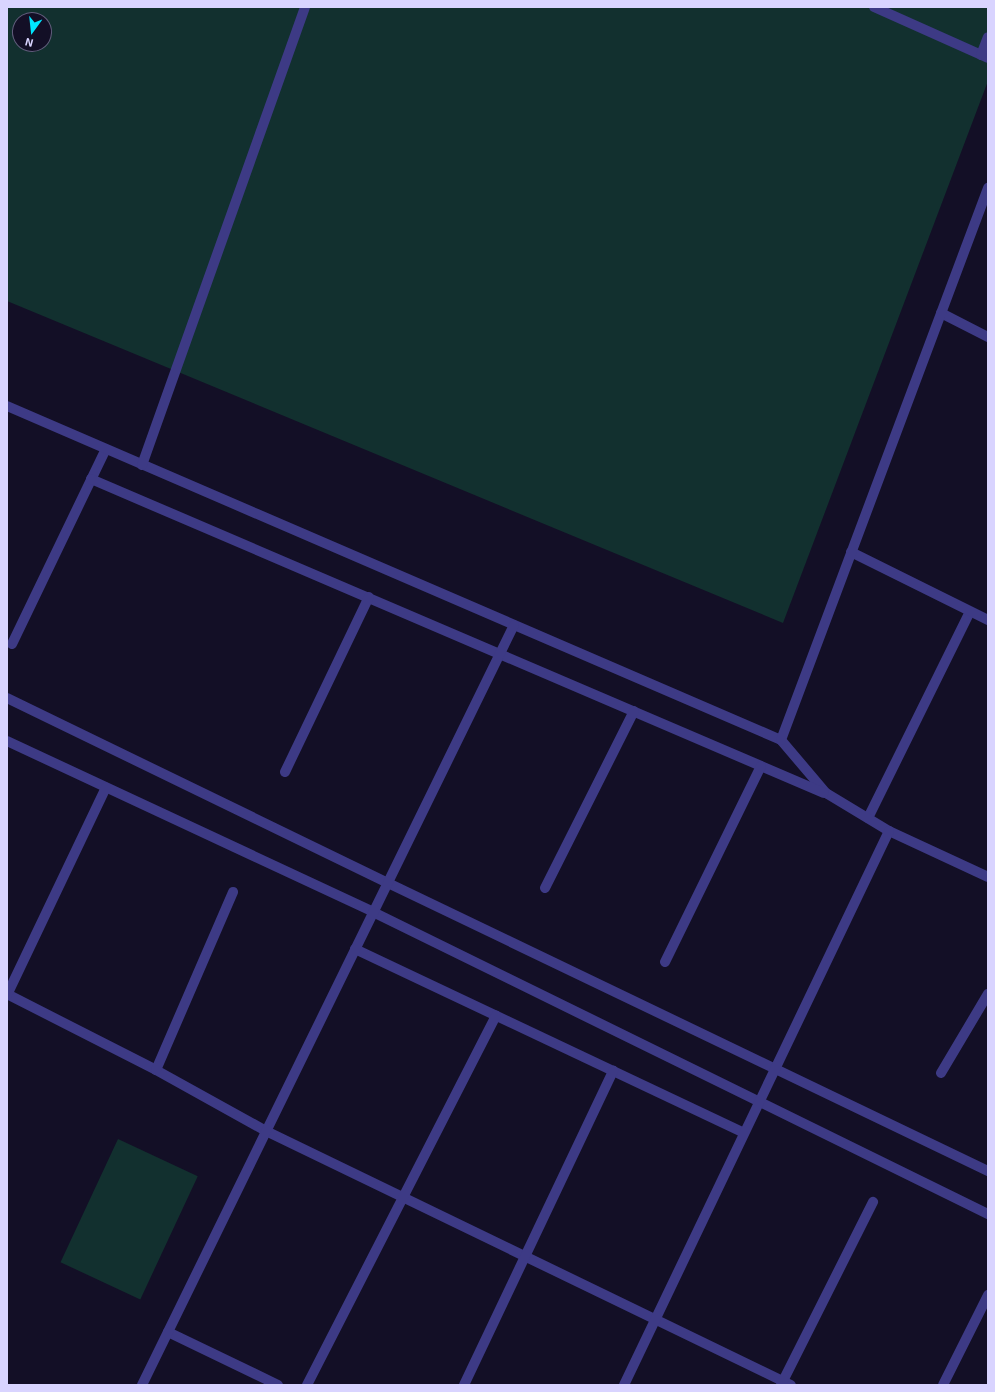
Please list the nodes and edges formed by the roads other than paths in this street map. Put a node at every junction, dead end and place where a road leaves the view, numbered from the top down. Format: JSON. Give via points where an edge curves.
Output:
{"nodes":[{"id":1,"x":305,"y":7,"type":"edge"},
{"id":2,"x":874,"y":7,"type":"edge"},
{"id":3,"x":988,"y":37,"type":"edge"},
{"id":4,"x":985,"y":56,"type":"edge"},
{"id":5,"x":988,"y":188,"type":"edge"},
{"id":6,"x":941,"y":313,"type":"junction"},
{"id":7,"x":988,"y":336,"type":"edge"},
{"id":8,"x":7,"y":406,"type":"edge"},
{"id":9,"x":106,"y":449,"type":"junction"},
{"id":10,"x":142,"y":465,"type":"junction"},
{"id":11,"x":91,"y":479,"type":"junction"},
{"id":12,"x":851,"y":552,"type":"junction"},
{"id":13,"x":368,"y":598,"type":"junction"},
{"id":14,"x":970,"y":612,"type":"junction"},
{"id":15,"x":988,"y":620,"type":"edge"},
{"id":16,"x":514,"y":625,"type":"junction"},
{"id":17,"x":12,"y":644,"type":"dead end"},
{"id":18,"x":500,"y":654,"type":"junction"},
{"id":19,"x":7,"y":698,"type":"edge"},
{"id":20,"x":634,"y":711,"type":"junction"},
{"id":21,"x":781,"y":740,"type":"junction"},
{"id":22,"x":7,"y":741,"type":"edge"},
{"id":23,"x":761,"y":766,"type":"junction"},
{"id":24,"x":285,"y":772,"type":"dead end"},
{"id":25,"x":106,"y":787,"type":"junction"},
{"id":26,"x":826,"y":793,"type":"junction"},
{"id":27,"x":868,"y":818,"type":"junction"},
{"id":28,"x":889,"y":831,"type":"junction"},
{"id":29,"x":988,"y":877,"type":"edge"},
{"id":30,"x":388,"y":883,"type":"junction"},
{"id":31,"x":545,"y":888,"type":"dead end"},
{"id":32,"x":234,"y":892,"type":"dead end"},
{"id":33,"x":374,"y":912,"type":"junction"},
{"id":34,"x":355,"y":949,"type":"junction"},
{"id":35,"x":665,"y":962,"type":"dead end"},
{"id":36,"x":7,"y":994,"type":"edge"},
{"id":37,"x":988,"y":994,"type":"edge"},
{"id":38,"x":496,"y":1016,"type":"junction"},
{"id":39,"x":776,"y":1068,"type":"junction"},
{"id":40,"x":156,"y":1070,"type":"junction"},
{"id":41,"x":613,"y":1071,"type":"junction"},
{"id":42,"x":941,"y":1073,"type":"dead end"},
{"id":43,"x":760,"y":1100,"type":"junction"},
{"id":44,"x":266,"y":1131,"type":"junction"},
{"id":45,"x":744,"y":1133,"type":"junction"},
{"id":46,"x":988,"y":1171,"type":"edge"},
{"id":47,"x":403,"y":1198,"type":"junction"},
{"id":48,"x":873,"y":1202,"type":"dead end"},
{"id":49,"x":988,"y":1214,"type":"edge"},
{"id":50,"x":525,"y":1256,"type":"junction"},
{"id":51,"x":988,"y":1295,"type":"edge"},
{"id":52,"x":655,"y":1319,"type":"junction"},
{"id":53,"x":168,"y":1332,"type":"junction"},
{"id":54,"x":785,"y":1384,"type":"edge"},
{"id":55,"x":142,"y":1385,"type":"edge"},
{"id":56,"x":278,"y":1385,"type":"edge"},
{"id":57,"x":307,"y":1385,"type":"edge"},
{"id":58,"x":464,"y":1385,"type":"edge"},
{"id":59,"x":624,"y":1385,"type":"edge"},
{"id":60,"x":943,"y":1385,"type":"edge"}],
"edges":[{"from":1,"to":10,"type":"street"},
{"from":2,"to":4,"type":"street"},
{"from":3,"to":4,"type":"street"},
{"from":5,"to":6,"type":"street"},
{"from":6,"to":7,"type":"street"},
{"from":6,"to":12,"type":"street"},
{"from":8,"to":9,"type":"street"},
{"from":9,"to":10,"type":"street"},
{"from":9,"to":11,"type":"street"},
{"from":10,"to":16,"type":"street"},
{"from":11,"to":13,"type":"street"},
{"from":11,"to":17,"type":"street"},
{"from":12,"to":14,"type":"street"},
{"from":12,"to":21,"type":"street"},
{"from":13,"to":18,"type":"street"},
{"from":13,"to":24,"type":"street"},
{"from":14,"to":15,"type":"street"},
{"from":14,"to":27,"type":"street"},
{"from":16,"to":18,"type":"street"},
{"from":16,"to":21,"type":"street"},
{"from":18,"to":20,"type":"street"},
{"from":18,"to":30,"type":"street"},
{"from":19,"to":30,"type":"street"},
{"from":20,"to":23,"type":"street"},
{"from":20,"to":31,"type":"street"},
{"from":21,"to":26,"type":"street"},
{"from":22,"to":25,"type":"street"},
{"from":23,"to":26,"type":"street"},
{"from":23,"to":35,"type":"street"},
{"from":25,"to":33,"type":"street"},
{"from":25,"to":36,"type":"street"},
{"from":26,"to":27,"type":"street"},
{"from":27,"to":28,"type":"street"},
{"from":28,"to":29,"type":"street"},
{"from":28,"to":39,"type":"street"},
{"from":30,"to":33,"type":"street"},
{"from":30,"to":39,"type":"street"},
{"from":32,"to":40,"type":"street"},
{"from":33,"to":34,"type":"street"},
{"from":33,"to":43,"type":"street"},
{"from":34,"to":38,"type":"street"},
{"from":34,"to":44,"type":"street"},
{"from":36,"to":40,"type":"street"},
{"from":37,"to":42,"type":"street"},
{"from":38,"to":41,"type":"street"},
{"from":38,"to":47,"type":"street"},
{"from":39,"to":43,"type":"street"},
{"from":39,"to":46,"type":"street"},
{"from":40,"to":44,"type":"street"},
{"from":41,"to":45,"type":"street"},
{"from":41,"to":50,"type":"street"},
{"from":43,"to":45,"type":"street"},
{"from":43,"to":49,"type":"street"},
{"from":44,"to":47,"type":"street"},
{"from":44,"to":53,"type":"street"},
{"from":45,"to":52,"type":"street"},
{"from":47,"to":50,"type":"street"},
{"from":47,"to":57,"type":"street"},
{"from":48,"to":54,"type":"street"},
{"from":50,"to":52,"type":"street"},
{"from":50,"to":58,"type":"street"},
{"from":51,"to":60,"type":"street"},
{"from":52,"to":54,"type":"street"},
{"from":52,"to":59,"type":"street"},
{"from":53,"to":55,"type":"street"},
{"from":53,"to":56,"type":"street"}]}
